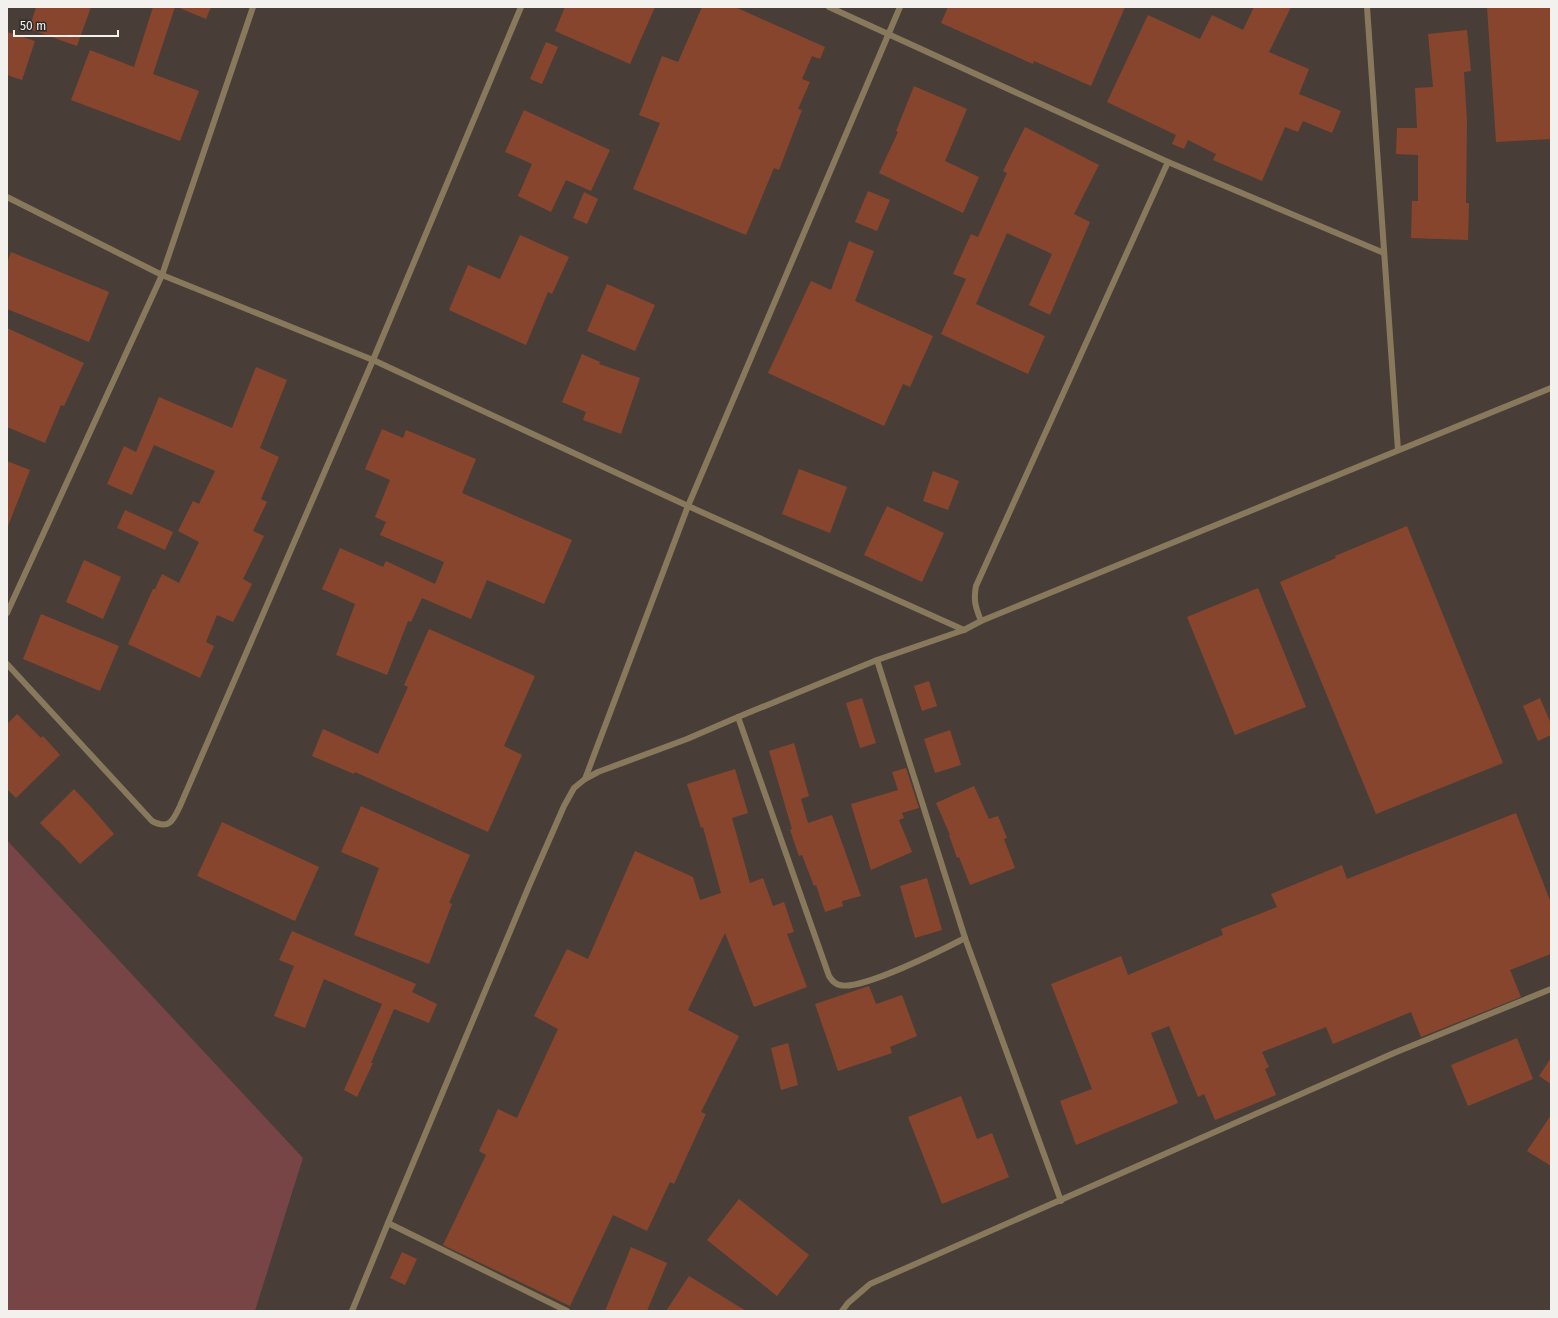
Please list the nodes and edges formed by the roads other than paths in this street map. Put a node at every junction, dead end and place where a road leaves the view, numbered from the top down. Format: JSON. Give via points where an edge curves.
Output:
{"nodes":[{"id":1,"x":253,"y":7,"type":"edge"},
{"id":2,"x":521,"y":7,"type":"edge"},
{"id":3,"x":829,"y":7,"type":"edge"},
{"id":4,"x":900,"y":7,"type":"edge"},
{"id":5,"x":1366,"y":7,"type":"edge"},
{"id":6,"x":889,"y":35,"type":"junction"},
{"id":7,"x":1168,"y":162,"type":"junction"},
{"id":8,"x":7,"y":198,"type":"edge"},
{"id":9,"x":1384,"y":253,"type":"junction"},
{"id":10,"x":162,"y":275,"type":"junction"},
{"id":11,"x":372,"y":360,"type":"junction"},
{"id":12,"x":1551,"y":388,"type":"edge"},
{"id":13,"x":1398,"y":450,"type":"junction"},
{"id":14,"x":688,"y":506,"type":"junction"},
{"id":15,"x":7,"y":613,"type":"edge"},
{"id":16,"x":981,"y":621,"type":"junction"},
{"id":17,"x":964,"y":630,"type":"junction"},
{"id":18,"x":877,"y":660,"type":"junction"},
{"id":19,"x":7,"y":664,"type":"edge"},
{"id":20,"x":738,"y":717,"type":"junction"},
{"id":21,"x":585,"y":778,"type":"junction"},
{"id":22,"x":965,"y":938,"type":"junction"},
{"id":23,"x":1551,"y":989,"type":"edge"},
{"id":24,"x":1061,"y":1201,"type":"junction"},
{"id":25,"x":388,"y":1223,"type":"junction"},
{"id":26,"x":352,"y":1311,"type":"edge"},
{"id":27,"x":567,"y":1311,"type":"edge"},
{"id":28,"x":842,"y":1311,"type":"edge"}],
"edges":[{"from":1,"to":10,"type":"lane"},
{"from":2,"to":11,"type":"lane"},
{"from":3,"to":6,"type":"lane"},
{"from":4,"to":6,"type":"lane"},
{"from":5,"to":9,"type":"lane"},
{"from":6,"to":7,"type":"lane"},
{"from":6,"to":14,"type":"lane"},
{"from":7,"to":9,"type":"lane"},
{"from":7,"to":16,"type":"lane","via":[[976,586],[975,606]]},
{"from":8,"to":10,"type":"lane"},
{"from":9,"to":13,"type":"lane"},
{"from":10,"to":11,"type":"lane"},
{"from":10,"to":15,"type":"lane"},
{"from":11,"to":14,"type":"lane"},
{"from":11,"to":19,"type":"lane","via":[[187,792],[171,822],[159,825],[152,821]]},
{"from":12,"to":13,"type":"lane"},
{"from":13,"to":16,"type":"lane"},
{"from":14,"to":17,"type":"lane"},
{"from":14,"to":21,"type":"lane"},
{"from":16,"to":17,"type":"lane"},
{"from":17,"to":18,"type":"lane"},
{"from":18,"to":20,"type":"lane"},
{"from":18,"to":22,"type":"lane"},
{"from":20,"to":21,"type":"lane"},
{"from":20,"to":22,"type":"lane","via":[[833,982],[849,986],[883,976],[938,953]]},
{"from":21,"to":25,"type":"lane","via":[[574,788],[558,821]]},
{"from":22,"to":24,"type":"lane"},
{"from":23,"to":24,"type":"lane","via":[[1394,1053]]},
{"from":24,"to":28,"type":"lane","via":[[870,1284]]},
{"from":25,"to":26,"type":"lane"},
{"from":25,"to":27,"type":"lane"}]}
